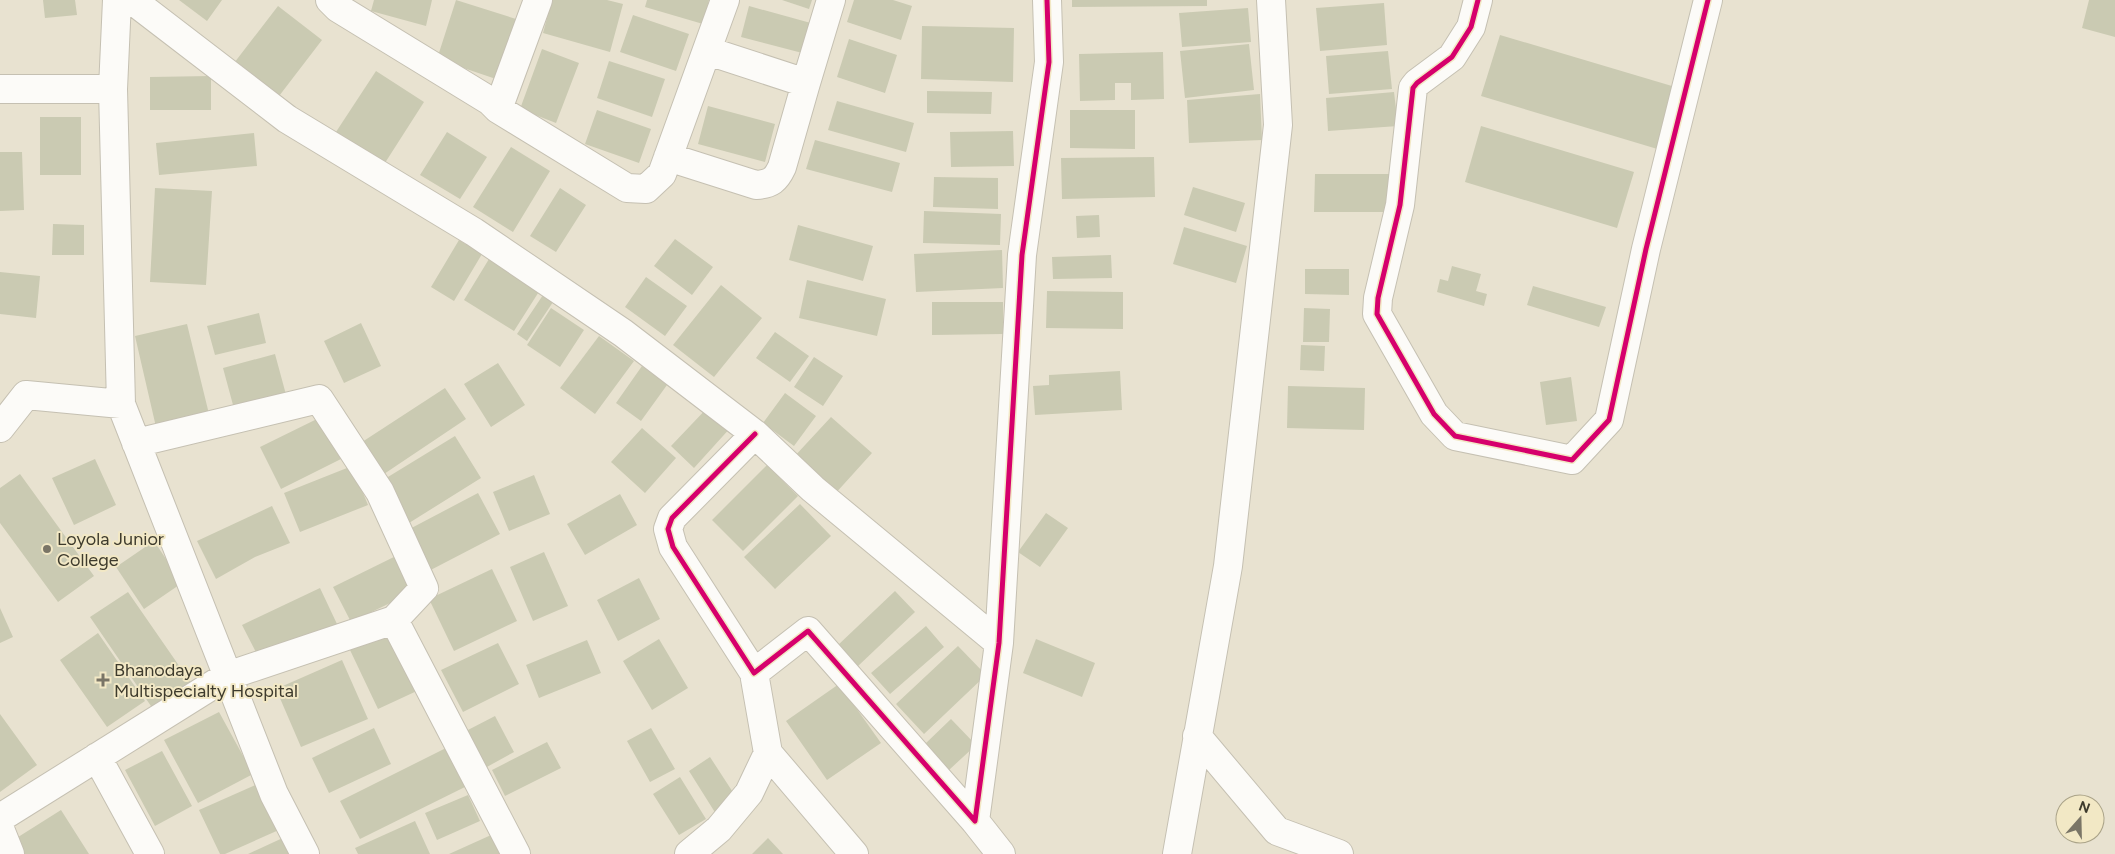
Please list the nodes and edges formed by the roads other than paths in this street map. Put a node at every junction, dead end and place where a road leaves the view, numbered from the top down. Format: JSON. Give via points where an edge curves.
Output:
{"nodes":[{"id":1,"x":117,"y":0,"type":"edge"},
{"id":2,"x":132,"y":0,"type":"edge"},
{"id":3,"x":330,"y":0,"type":"edge"},
{"id":4,"x":538,"y":0,"type":"edge"},
{"id":5,"x":725,"y":0,"type":"edge"},
{"id":6,"x":831,"y":0,"type":"edge"},
{"id":7,"x":1047,"y":0,"type":"edge"},
{"id":8,"x":1272,"y":0,"type":"edge"},
{"id":9,"x":1478,"y":0,"type":"edge"},
{"id":10,"x":1708,"y":0,"type":"edge"},
{"id":11,"x":708,"y":51,"type":"junction"},
{"id":12,"x":806,"y":84,"type":"junction"},
{"id":13,"x":0,"y":89,"type":"edge"},
{"id":14,"x":113,"y":89,"type":"junction"},
{"id":15,"x":498,"y":109,"type":"junction"},
{"id":16,"x":668,"y":157,"type":"junction"},
{"id":17,"x":13,"y":394,"type":"edge"},
{"id":18,"x":121,"y":404,"type":"junction"},
{"id":19,"x":0,"y":428,"type":"edge"},
{"id":20,"x":755,"y":434,"type":"junction"},
{"id":21,"x":136,"y":443,"type":"junction"},
{"id":22,"x":394,"y":620,"type":"junction"},
{"id":23,"x":999,"y":643,"type":"junction"},
{"id":24,"x":754,"y":673,"type":"junction"},
{"id":25,"x":227,"y":676,"type":"junction"},
{"id":26,"x":1197,"y":736,"type":"junction"},
{"id":27,"x":768,"y":753,"type":"junction"},
{"id":28,"x":97,"y":757,"type":"junction"},
{"id":29,"x":0,"y":818,"type":"edge"},
{"id":30,"x":975,"y":821,"type":"junction"},
{"id":31,"x":0,"y":829,"type":"edge"},
{"id":32,"x":1306,"y":847,"type":"edge"},
{"id":33,"x":10,"y":854,"type":"edge"},
{"id":34,"x":150,"y":854,"type":"edge"},
{"id":35,"x":305,"y":854,"type":"edge"},
{"id":36,"x":516,"y":854,"type":"edge"},
{"id":37,"x":689,"y":854,"type":"edge"},
{"id":38,"x":854,"y":854,"type":"edge"},
{"id":39,"x":1001,"y":854,"type":"edge"},
{"id":40,"x":1177,"y":854,"type":"edge"},
{"id":41,"x":1338,"y":854,"type":"edge"}],
"edges":[{"from":1,"to":14,"type":"street"},
{"from":2,"to":20,"type":"street","via":[[287,118],[474,232],[623,333]]},
{"from":3,"to":15,"type":"street"},
{"from":4,"to":15,"type":"street"},
{"from":5,"to":11,"type":"street"},
{"from":6,"to":12,"type":"street"},
{"from":7,"to":23,"type":"street","via":[[1049,62],[1022,255]]},
{"from":8,"to":26,"type":"street","via":[[1278,125],[1228,566]]},
{"from":9,"to":10,"type":"street","via":[[1472,27],[1452,57],[1414,88],[1400,205],[1381,281],[1377,314],[1434,414],[1455,436],[1572,460],[1610,420],[1646,250]]},
{"from":11,"to":12,"type":"street"},
{"from":11,"to":16,"type":"street"},
{"from":12,"to":16,"type":"street","via":[[782,167],[777,178],[767,185],[756,185]]},
{"from":13,"to":14,"type":"street"},
{"from":14,"to":18,"type":"street"},
{"from":15,"to":16,"type":"street","via":[[627,188],[646,189],[662,174]]},
{"from":17,"to":18,"type":"street"},
{"from":17,"to":19,"type":"street"},
{"from":18,"to":21,"type":"street"},
{"from":20,"to":23,"type":"street","via":[[813,489]]},
{"from":20,"to":24,"type":"street","via":[[672,518],[668,529],[673,547]]},
{"from":21,"to":22,"type":"street","via":[[319,399],[380,492],[424,588]]},
{"from":21,"to":25,"type":"street"},
{"from":22,"to":25,"type":"street"},
{"from":22,"to":36,"type":"street"},
{"from":23,"to":30,"type":"street"},
{"from":24,"to":27,"type":"street"},
{"from":24,"to":30,"type":"street","via":[[808,631]]},
{"from":25,"to":28,"type":"street"},
{"from":25,"to":35,"type":"street","via":[[274,794]]},
{"from":26,"to":32,"type":"street","via":[[1276,831]]},
{"from":26,"to":40,"type":"street"},
{"from":27,"to":37,"type":"street","via":[[749,793],[719,829]]},
{"from":27,"to":38,"type":"street"},
{"from":28,"to":29,"type":"street"},
{"from":28,"to":34,"type":"street"},
{"from":30,"to":39,"type":"street"},
{"from":31,"to":33,"type":"street"},
{"from":32,"to":41,"type":"street"}]}
